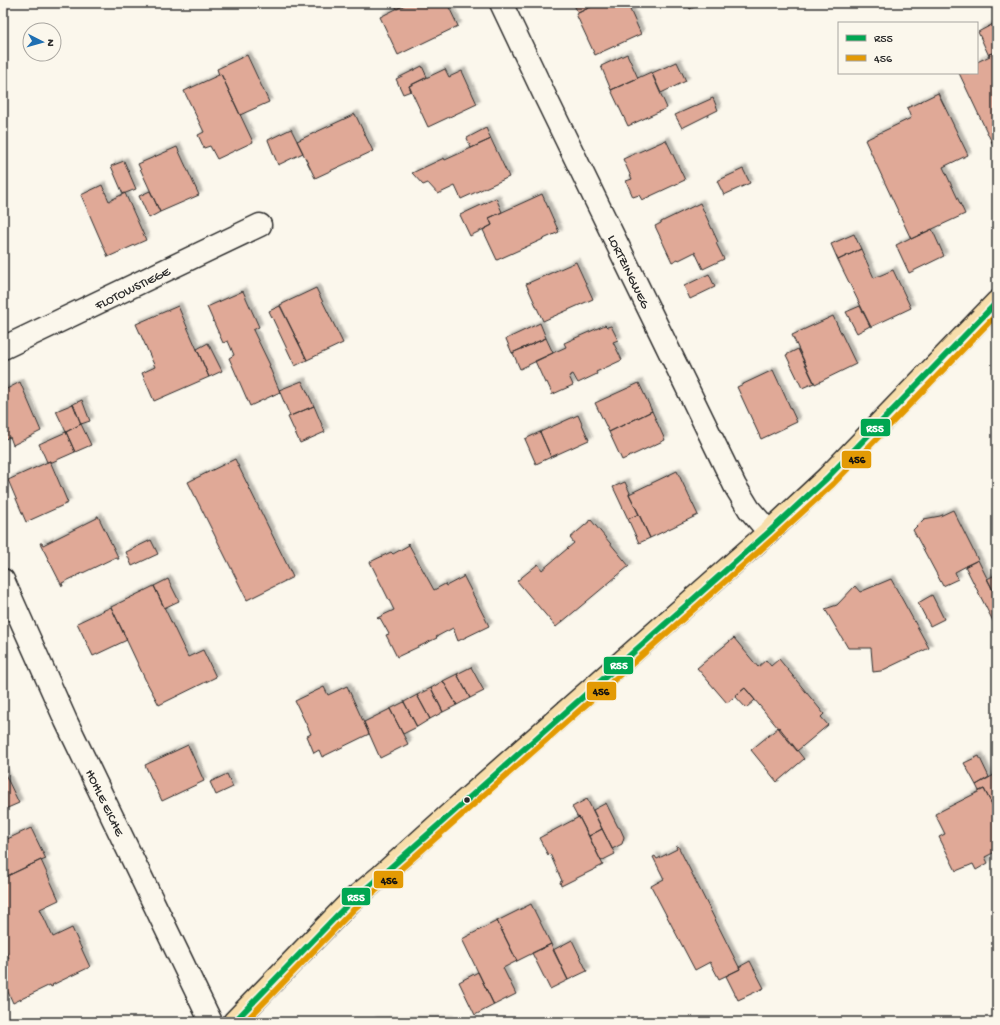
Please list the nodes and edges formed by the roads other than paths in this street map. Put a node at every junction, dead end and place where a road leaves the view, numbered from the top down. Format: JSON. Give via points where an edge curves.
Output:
{"nodes":[{"id":1,"x":501,"y":3,"type":"edge"},
{"id":2,"x":260,"y":225,"type":"dead end"},
{"id":3,"x":997,"y":302,"type":"edge"},
{"id":4,"x":3,"y":348,"type":"edge"},
{"id":5,"x":769,"y":532,"type":"junction"},
{"id":6,"x":3,"y":580,"type":"edge"},
{"id":7,"x":211,"y":1022,"type":"edge"},
{"id":8,"x":234,"y":1022,"type":"edge"}],
"edges":[{"from":1,"to":5,"type":"street","name":"LORTZINGWEG","via":[[736,486],[749,509]]},
{"from":2,"to":4,"type":"street","name":"FLOTOWSTIEGE"},
{"from":3,"to":5,"type":"main road","via":[[827,478]]},
{"from":5,"to":8,"type":"main road","via":[[350,902]]},
{"from":6,"to":7,"type":"street","name":"HOHLE EICHE","via":[[66,721]]}]}
